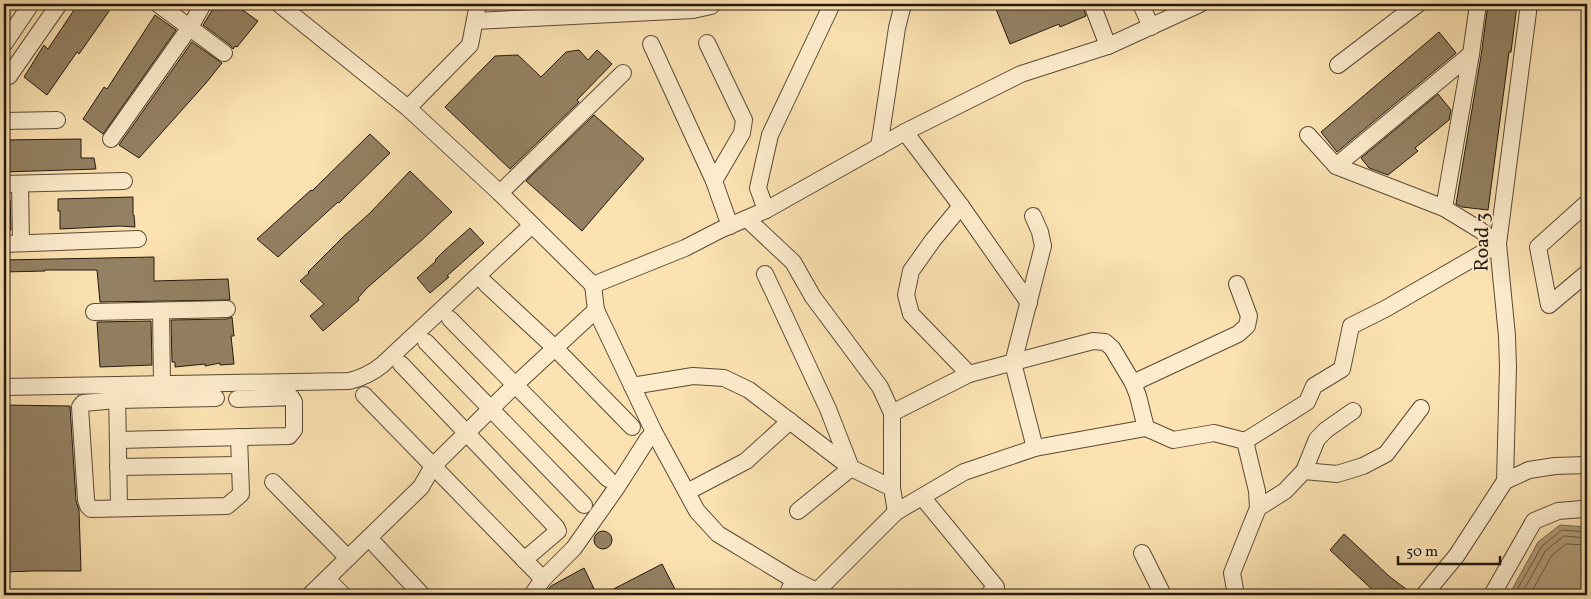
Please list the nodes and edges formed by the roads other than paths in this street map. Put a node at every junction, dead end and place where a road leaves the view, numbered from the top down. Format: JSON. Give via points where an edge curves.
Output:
{"nodes":[{"id":1,"x":31,"y":4,"type":"edge"},
{"id":2,"x":59,"y":4,"type":"edge"},
{"id":3,"x":158,"y":4,"type":"edge"},
{"id":4,"x":203,"y":4,"type":"edge"},
{"id":5,"x":279,"y":4,"type":"edge"},
{"id":6,"x":478,"y":4,"type":"edge"},
{"id":7,"x":713,"y":4,"type":"edge"},
{"id":8,"x":832,"y":4,"type":"edge"},
{"id":9,"x":903,"y":4,"type":"edge"},
{"id":10,"x":1092,"y":4,"type":"edge"},
{"id":11,"x":1141,"y":4,"type":"edge"},
{"id":12,"x":1418,"y":4,"type":"edge"},
{"id":13,"x":1478,"y":4,"type":"edge"},
{"id":14,"x":1529,"y":4,"type":"edge"},
{"id":15,"x":1195,"y":5,"type":"edge"},
{"id":16,"x":624,"y":9,"type":"edge"},
{"id":17,"x":475,"y":21,"type":"junction"},
{"id":18,"x":190,"y":27,"type":"junction"},
{"id":19,"x":1151,"y":27,"type":"junction"},
{"id":20,"x":707,"y":43,"type":"dead end"},
{"id":21,"x":4,"y":44,"type":"edge"},
{"id":22,"x":651,"y":44,"type":"dead end"},
{"id":23,"x":1108,"y":46,"type":"junction"},
{"id":24,"x":224,"y":53,"type":"dead end"},
{"id":25,"x":1471,"y":54,"type":"junction"},
{"id":26,"x":1338,"y":65,"type":"dead end"},
{"id":27,"x":623,"y":73,"type":"dead end"},
{"id":28,"x":9,"y":76,"type":"dead end"},
{"id":29,"x":408,"y":108,"type":"junction"},
{"id":30,"x":57,"y":120,"type":"dead end"},
{"id":31,"x":4,"y":121,"type":"edge"},
{"id":32,"x":905,"y":132,"type":"junction"},
{"id":33,"x":1308,"y":136,"type":"dead end"},
{"id":34,"x":111,"y":139,"type":"dead end"},
{"id":35,"x":878,"y":147,"type":"junction"},
{"id":36,"x":1336,"y":166,"type":"junction"},
{"id":37,"x":124,"y":181,"type":"dead end"},
{"id":38,"x":714,"y":181,"type":"junction"},
{"id":39,"x":12,"y":184,"type":"edge"},
{"id":40,"x":500,"y":194,"type":"junction"},
{"id":41,"x":1587,"y":203,"type":"edge"},
{"id":42,"x":961,"y":206,"type":"junction"},
{"id":43,"x":1444,"y":208,"type":"junction"},
{"id":44,"x":766,"y":210,"type":"junction"},
{"id":45,"x":1033,"y":216,"type":"dead end"},
{"id":46,"x":747,"y":219,"type":"junction"},
{"id":47,"x":532,"y":225,"type":"junction"},
{"id":48,"x":730,"y":226,"type":"junction"},
{"id":49,"x":138,"y":239,"type":"dead end"},
{"id":50,"x":21,"y":243,"type":"junction"},
{"id":51,"x":4,"y":244,"type":"edge"},
{"id":52,"x":1498,"y":244,"type":"junction"},
{"id":53,"x":1587,"y":273,"type":"edge"},
{"id":54,"x":765,"y":274,"type":"dead end"},
{"id":55,"x":485,"y":283,"type":"dead end"},
{"id":56,"x":1237,"y":284,"type":"dead end"},
{"id":57,"x":593,"y":285,"type":"junction"},
{"id":58,"x":1030,"y":303,"type":"junction"},
{"id":59,"x":228,"y":309,"type":"dead end"},
{"id":60,"x":161,"y":310,"type":"junction"},
{"id":61,"x":596,"y":310,"type":"junction"},
{"id":62,"x":94,"y":312,"type":"dead end"},
{"id":63,"x":450,"y":319,"type":"dead end"},
{"id":64,"x":426,"y":342,"type":"dead end"},
{"id":65,"x":555,"y":348,"type":"junction"},
{"id":66,"x":1013,"y":363,"type":"junction"},
{"id":67,"x":402,"y":364,"type":"dead end"},
{"id":68,"x":969,"y":374,"type":"junction"},
{"id":69,"x":1133,"y":383,"type":"junction"},
{"id":70,"x":162,"y":384,"type":"junction"},
{"id":71,"x":515,"y":385,"type":"junction"},
{"id":72,"x":632,"y":386,"type":"junction"},
{"id":73,"x":4,"y":387,"type":"edge"},
{"id":74,"x":117,"y":392,"type":"junction"},
{"id":75,"x":364,"y":395,"type":"dead end"},
{"id":76,"x":216,"y":398,"type":"dead end"},
{"id":77,"x":237,"y":398,"type":"dead end"},
{"id":78,"x":1421,"y":408,"type":"dead end"},
{"id":79,"x":490,"y":410,"type":"junction"},
{"id":80,"x":1352,"y":411,"type":"dead end"},
{"id":81,"x":892,"y":413,"type":"junction"},
{"id":82,"x":790,"y":422,"type":"junction"},
{"id":83,"x":632,"y":427,"type":"dead end"},
{"id":84,"x":1146,"y":428,"type":"junction"},
{"id":85,"x":654,"y":432,"type":"junction"},
{"id":86,"x":467,"y":433,"type":"junction"},
{"id":87,"x":239,"y":437,"type":"junction"},
{"id":88,"x":118,"y":440,"type":"junction"},
{"id":89,"x":1245,"y":441,"type":"junction"},
{"id":90,"x":1035,"y":448,"type":"junction"},
{"id":91,"x":240,"y":465,"type":"junction"},
{"id":92,"x":1587,"y":465,"type":"edge"},
{"id":93,"x":433,"y":466,"type":"junction"},
{"id":94,"x":118,"y":467,"type":"junction"},
{"id":95,"x":851,"y":468,"type":"junction"},
{"id":96,"x":1304,"y":472,"type":"junction"},
{"id":97,"x":608,"y":479,"type":"dead end"},
{"id":98,"x":1505,"y":481,"type":"junction"},
{"id":99,"x":274,"y":482,"type":"dead end"},
{"id":100,"x":892,"y":488,"type":"junction"},
{"id":101,"x":687,"y":492,"type":"junction"},
{"id":102,"x":923,"y":498,"type":"junction"},
{"id":103,"x":584,"y":505,"type":"dead end"},
{"id":104,"x":119,"y":508,"type":"junction"},
{"id":105,"x":1258,"y":508,"type":"junction"},
{"id":106,"x":798,"y":511,"type":"dead end"},
{"id":107,"x":1587,"y":511,"type":"edge"},
{"id":108,"x":896,"y":512,"type":"junction"},
{"id":109,"x":369,"y":538,"type":"junction"},
{"id":110,"x":1142,"y":553,"type":"dead end"},
{"id":111,"x":348,"y":558,"type":"junction"},
{"id":112,"x":524,"y":560,"type":"junction"},
{"id":113,"x":327,"y":579,"type":"junction"},
{"id":114,"x":543,"y":579,"type":"junction"},
{"id":115,"x":791,"y":588,"type":"edge"},
{"id":116,"x":821,"y":593,"type":"edge"},
{"id":117,"x":310,"y":595,"type":"edge"},
{"id":118,"x":343,"y":595,"type":"edge"},
{"id":119,"x":422,"y":595,"type":"edge"},
{"id":120,"x":532,"y":595,"type":"edge"},
{"id":121,"x":988,"y":595,"type":"edge"},
{"id":122,"x":1163,"y":595,"type":"edge"},
{"id":123,"x":1236,"y":595,"type":"edge"},
{"id":124,"x":1424,"y":595,"type":"edge"},
{"id":125,"x":1492,"y":595,"type":"edge"}],
"edges":[{"from":1,"to":21,"type":"street"},
{"from":2,"to":28,"type":"street"},
{"from":3,"to":18,"type":"street"},
{"from":4,"to":18,"type":"street"},
{"from":5,"to":29,"type":"street"},
{"from":6,"to":17,"type":"street"},
{"from":7,"to":16,"type":"street","via":[[693,10]]},
{"from":8,"to":44,"type":"street","via":[[770,135],[758,188]]},
{"from":9,"to":35,"type":"street"},
{"from":10,"to":23,"type":"street"},
{"from":11,"to":19,"type":"street"},
{"from":12,"to":26,"type":"street"},
{"from":13,"to":25,"type":"street"},
{"from":14,"to":52,"type":"street","name":"Road 3"},
{"from":15,"to":19,"type":"street"},
{"from":16,"to":17,"type":"street"},
{"from":17,"to":29,"type":"street","via":[[470,45]]},
{"from":18,"to":24,"type":"street"},
{"from":18,"to":34,"type":"street"},
{"from":19,"to":23,"type":"street"},
{"from":20,"to":38,"type":"street","via":[[744,120],[742,133]]},
{"from":22,"to":38,"type":"street"},
{"from":23,"to":32,"type":"street","via":[[1021,74]]},
{"from":25,"to":36,"type":"street"},
{"from":25,"to":43,"type":"street"},
{"from":27,"to":40,"type":"street"},
{"from":29,"to":40,"type":"street"},
{"from":30,"to":31,"type":"street"},
{"from":32,"to":35,"type":"street"},
{"from":32,"to":42,"type":"street"},
{"from":33,"to":36,"type":"street"},
{"from":35,"to":44,"type":"street"},
{"from":36,"to":43,"type":"street"},
{"from":37,"to":39,"type":"street"},
{"from":38,"to":48,"type":"street"},
{"from":39,"to":50,"type":"street"},
{"from":40,"to":47,"type":"street"},
{"from":41,"to":53,"type":"street","via":[[1538,246],[1549,305]]},
{"from":42,"to":58,"type":"street"},
{"from":42,"to":68,"type":"street","via":[[911,271],[906,295],[911,314]]},
{"from":43,"to":52,"type":"street"},
{"from":44,"to":46,"type":"street"},
{"from":45,"to":58,"type":"street","via":[[1043,246]]},
{"from":46,"to":48,"type":"street"},
{"from":46,"to":81,"type":"street","via":[[793,262],[813,297],[880,387]]},
{"from":47,"to":57,"type":"street"},
{"from":47,"to":70,"type":"street","via":[[382,365],[364,377],[348,381]]},
{"from":48,"to":57,"type":"street"},
{"from":49,"to":50,"type":"street"},
{"from":50,"to":51,"type":"street"},
{"from":52,"to":89,"type":"street","via":[[1351,326],[1342,369],[1314,386],[1307,402]]},
{"from":52,"to":98,"type":"street","name":"Road 3","via":[[1508,367]]},
{"from":54,"to":95,"type":"street","via":[[828,409]]},
{"from":55,"to":65,"type":"street"},
{"from":56,"to":69,"type":"street","via":[[1249,316],[1247,326],[1238,334]]},
{"from":57,"to":61,"type":"street"},
{"from":58,"to":66,"type":"street"},
{"from":59,"to":60,"type":"street"},
{"from":60,"to":62,"type":"street"},
{"from":60,"to":70,"type":"street"},
{"from":61,"to":65,"type":"street"},
{"from":61,"to":72,"type":"street"},
{"from":63,"to":71,"type":"street"},
{"from":64,"to":79,"type":"street"},
{"from":65,"to":71,"type":"street"},
{"from":65,"to":83,"type":"street"},
{"from":66,"to":68,"type":"street"},
{"from":66,"to":69,"type":"street","via":[[1092,341],[1105,342]]},
{"from":66,"to":90,"type":"street"},
{"from":67,"to":86,"type":"street"},
{"from":68,"to":81,"type":"street"},
{"from":69,"to":84,"type":"street"},
{"from":70,"to":74,"type":"street"},
{"from":71,"to":79,"type":"street"},
{"from":71,"to":97,"type":"street"},
{"from":72,"to":82,"type":"street","via":[[693,376],[724,378],[748,390]]},
{"from":72,"to":85,"type":"street"},
{"from":73,"to":74,"type":"street"},
{"from":74,"to":76,"type":"street"},
{"from":74,"to":88,"type":"street"},
{"from":74,"to":104,"type":"street","via":[[82,403],[80,407],[88,506],[91,509]]},
{"from":75,"to":93,"type":"street"},
{"from":77,"to":87,"type":"street","via":[[288,396],[294,402],[294,430],[289,436]]},
{"from":78,"to":96,"type":"street","via":[[1386,454],[1337,474]]},
{"from":79,"to":86,"type":"street"},
{"from":79,"to":103,"type":"street"},
{"from":80,"to":96,"type":"street","via":[[1317,439]]},
{"from":81,"to":100,"type":"street"},
{"from":82,"to":95,"type":"street"},
{"from":82,"to":101,"type":"street","via":[[746,461]]},
{"from":84,"to":89,"type":"street","via":[[1174,440],[1214,433]]},
{"from":84,"to":90,"type":"street"},
{"from":85,"to":101,"type":"street"},
{"from":85,"to":114,"type":"street","via":[[574,548]]},
{"from":86,"to":93,"type":"street"},
{"from":86,"to":112,"type":"street","via":[[558,531]]},
{"from":87,"to":88,"type":"street"},
{"from":87,"to":91,"type":"street"},
{"from":88,"to":94,"type":"street"},
{"from":89,"to":105,"type":"street"},
{"from":90,"to":102,"type":"street","via":[[964,472]]},
{"from":91,"to":94,"type":"street"},
{"from":91,"to":104,"type":"street","via":[[241,494],[227,506]]},
{"from":92,"to":98,"type":"street","via":[[1530,470]]},
{"from":93,"to":109,"type":"street","via":[[421,487]]},
{"from":93,"to":112,"type":"street"},
{"from":94,"to":104,"type":"street"},
{"from":95,"to":100,"type":"street"},
{"from":95,"to":106,"type":"street"},
{"from":96,"to":105,"type":"street","via":[[1285,491]]},
{"from":98,"to":124,"type":"street","via":[[1457,555]]},
{"from":99,"to":111,"type":"street"},
{"from":100,"to":108,"type":"street"},
{"from":101,"to":115,"type":"street","via":[[697,511],[718,534]]},
{"from":102,"to":108,"type":"street"},
{"from":102,"to":121,"type":"street","via":[[996,587]]},
{"from":105,"to":123,"type":"street","via":[[1232,573]]},
{"from":107,"to":125,"type":"street","via":[[1558,511],[1534,521]]},
{"from":108,"to":116,"type":"street"},
{"from":109,"to":111,"type":"street"},
{"from":109,"to":119,"type":"street"},
{"from":110,"to":122,"type":"street"},
{"from":111,"to":113,"type":"street"},
{"from":112,"to":114,"type":"street"},
{"from":113,"to":117,"type":"street"},
{"from":113,"to":118,"type":"street"},
{"from":114,"to":120,"type":"street"},
{"from":115,"to":116,"type":"street"}]}
